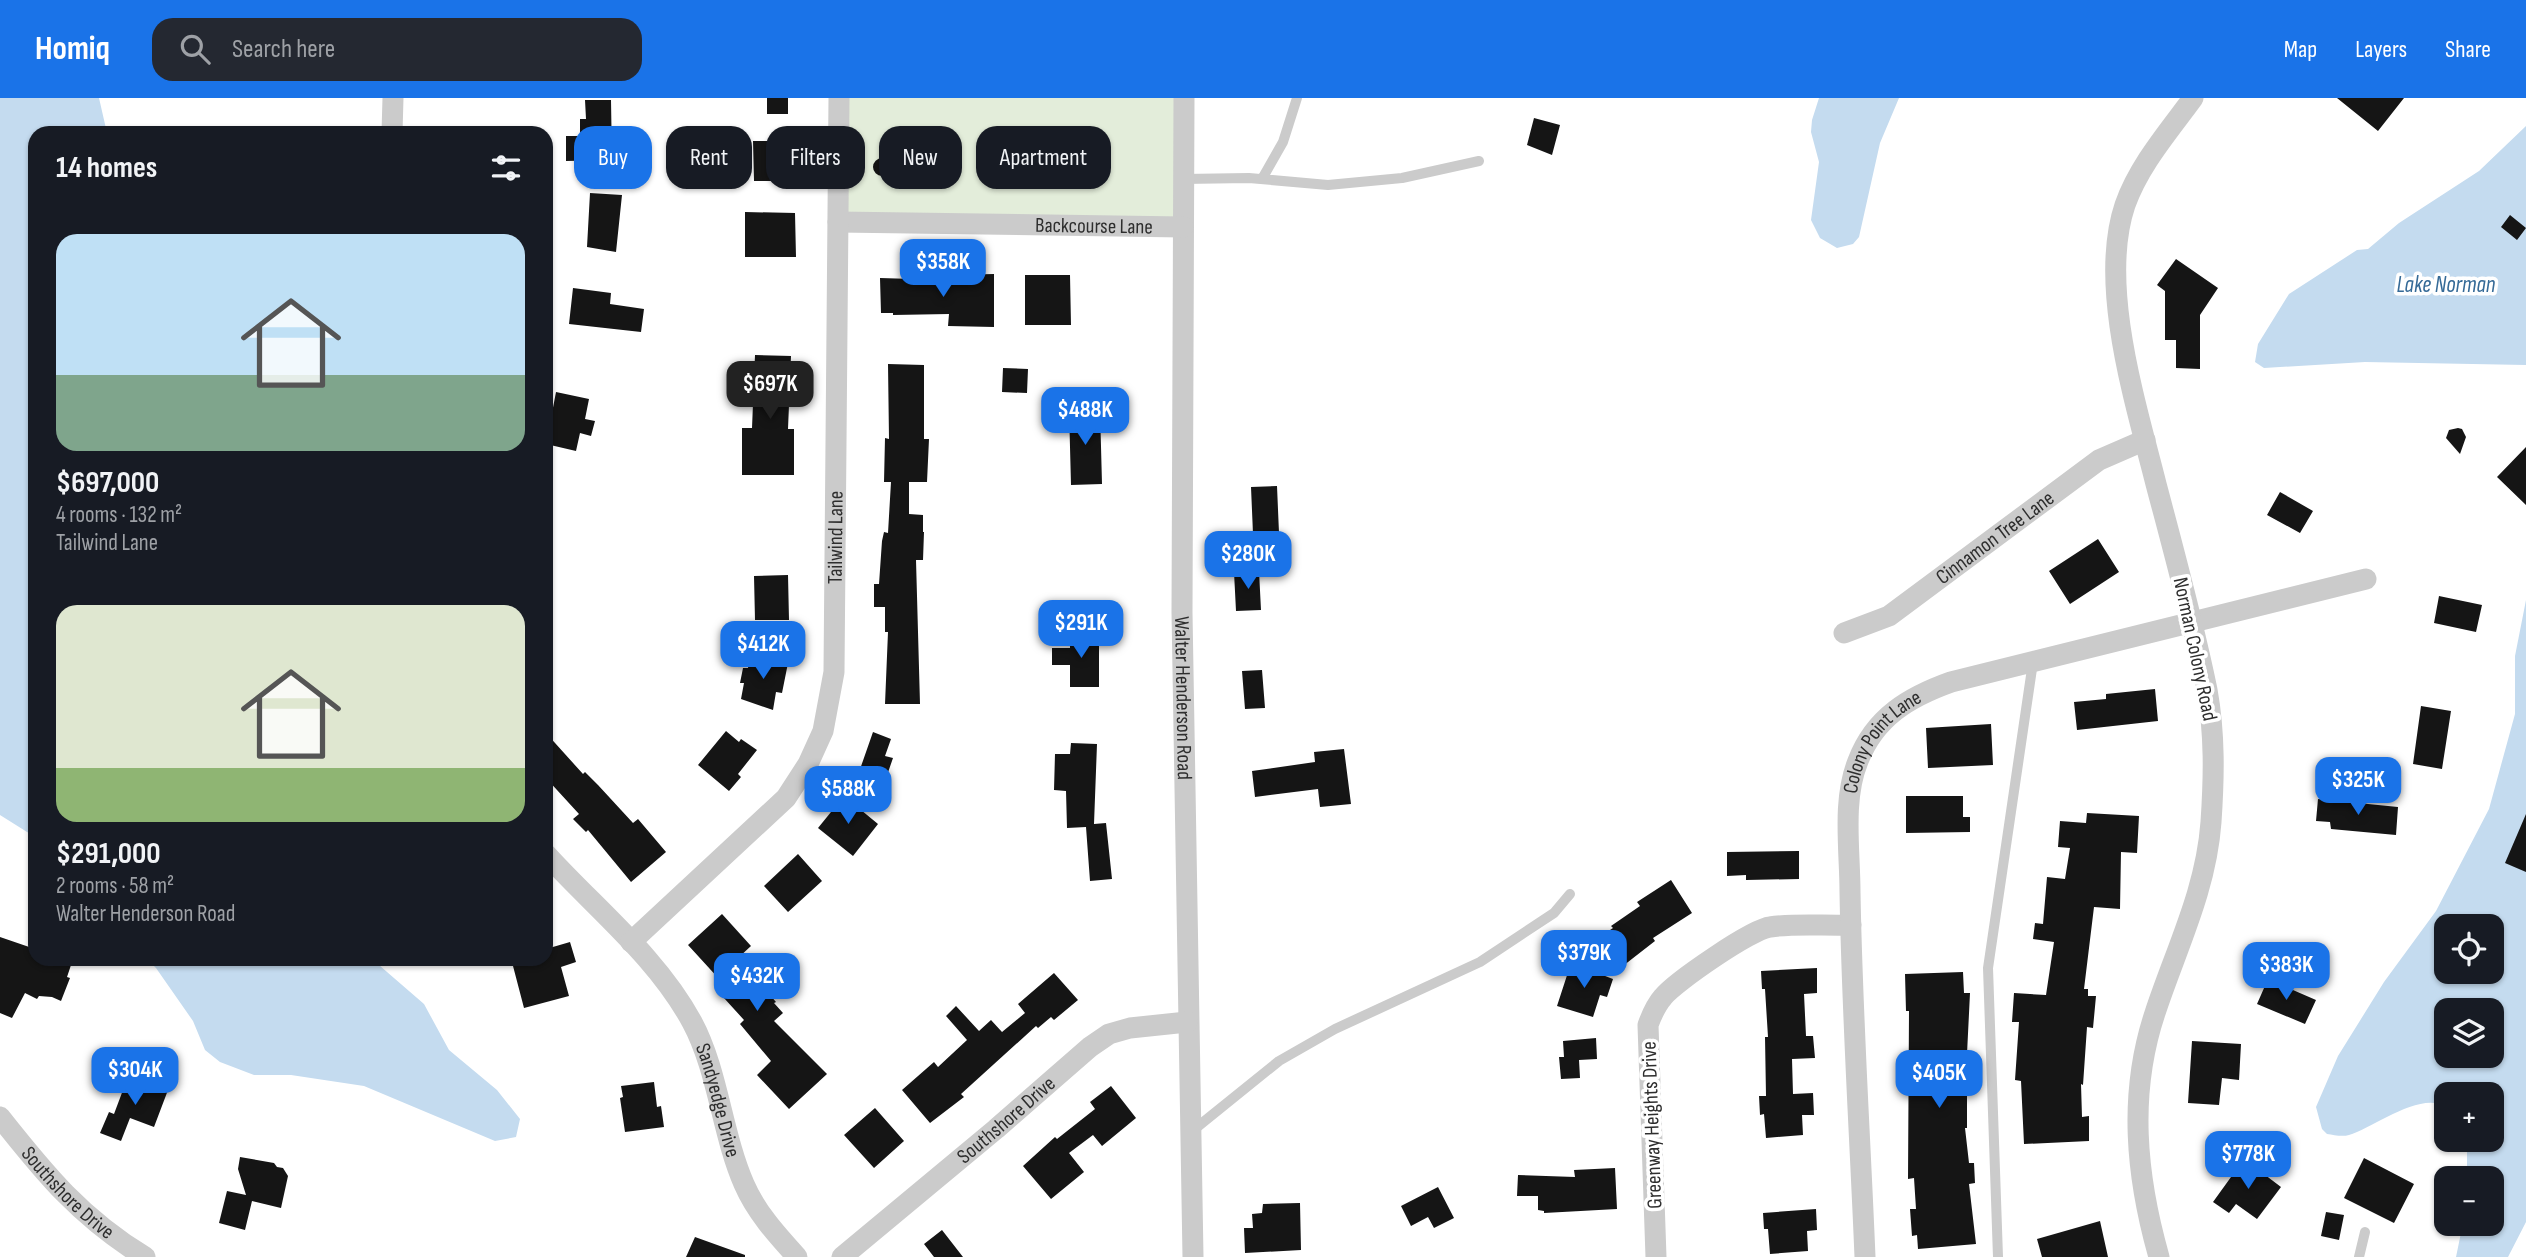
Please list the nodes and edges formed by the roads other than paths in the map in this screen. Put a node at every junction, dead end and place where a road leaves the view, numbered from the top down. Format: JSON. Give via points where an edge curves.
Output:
{"nodes":[{"id":1,"x":393,"y":98,"type":"edge"},
{"id":2,"x":839,"y":98,"type":"edge"},
{"id":3,"x":1184,"y":98,"type":"edge"},
{"id":4,"x":1297,"y":98,"type":"edge"},
{"id":5,"x":2193,"y":98,"type":"edge"},
{"id":6,"x":392,"y":126,"type":"edge"},
{"id":7,"x":1479,"y":161,"type":"dead end"},
{"id":8,"x":1183,"y":179,"type":"junction"},
{"id":9,"x":1262,"y":179,"type":"junction"},
{"id":10,"x":838,"y":222,"type":"junction"},
{"id":11,"x":1183,"y":227,"type":"junction"},
{"id":12,"x":2145,"y":440,"type":"junction"},
{"id":13,"x":2366,"y":579,"type":"dead end"},
{"id":14,"x":2192,"y":623,"type":"junction"},
{"id":15,"x":1844,"y":633,"type":"dead end"},
{"id":16,"x":2033,"y":662,"type":"junction"},
{"id":17,"x":553,"y":861,"type":"edge"},
{"id":18,"x":1570,"y":894,"type":"dead end"},
{"id":19,"x":1851,"y":925,"type":"junction"},
{"id":20,"x":631,"y":942,"type":"junction"},
{"id":21,"x":1187,"y":1022,"type":"junction"},
{"id":22,"x":0,"y":1117,"type":"edge"},
{"id":23,"x":1189,"y":1133,"type":"junction"},
{"id":24,"x":2365,"y":1232,"type":"dead end"},
{"id":25,"x":145,"y":1257,"type":"edge"},
{"id":26,"x":797,"y":1257,"type":"edge"},
{"id":27,"x":842,"y":1257,"type":"edge"},
{"id":28,"x":1193,"y":1257,"type":"edge"},
{"id":29,"x":1656,"y":1257,"type":"edge"},
{"id":30,"x":1865,"y":1257,"type":"edge"},
{"id":31,"x":1998,"y":1257,"type":"edge"},
{"id":32,"x":2159,"y":1257,"type":"edge"},
{"id":33,"x":2359,"y":1257,"type":"edge"}],
"edges":[{"from":1,"to":6,"type":"street"},
{"from":2,"to":10,"type":"street","name":"Tailwind Lane"},
{"from":3,"to":8,"type":"street","name":"Walter Henderson Road"},
{"from":4,"to":9,"type":"lane","via":[[1283,142]]},
{"from":5,"to":12,"type":"street","name":"Norman Colony Road","via":[[2134,185],[2120,225],[2117,301]]},
{"from":7,"to":9,"type":"lane","via":[[1402,178],[1328,185]]},
{"from":8,"to":9,"type":"lane"},
{"from":8,"to":11,"type":"street","name":"Walter Henderson Road"},
{"from":10,"to":11,"type":"street","name":"Backcourse Lane"},
{"from":10,"to":20,"type":"street","name":"Tailwind Lane","via":[[834,672],[823,731],[786,798]]},
{"from":11,"to":21,"type":"street","name":"Walter Henderson Road"},
{"from":12,"to":14,"type":"street","name":"Norman Colony Road"},
{"from":12,"to":15,"type":"street","name":"Cinnamon Tree Lane","via":[[2099,460],[1889,616]]},
{"from":13,"to":14,"type":"street","name":"Colony Point Lane"},
{"from":14,"to":16,"type":"street","name":"Colony Point Lane"},
{"from":14,"to":32,"type":"street","name":"Norman Colony Road","via":[[2213,733],[2214,783],[2205,872],[2154,1014],[2139,1096],[2137,1150]]},
{"from":16,"to":19,"type":"street","name":"Colony Point Lane","via":[[1923,692],[1881,721],[1866,741],[1852,777],[1849,808]]},
{"from":16,"to":31,"type":"lane","via":[[1987,968]]},
{"from":17,"to":20,"type":"street","name":"Sandyedge Drive"},
{"from":18,"to":23,"type":"lane","via":[[1554,913],[1480,962],[1335,1029],[1279,1061]]},
{"from":19,"to":29,"type":"street","name":"Greenway Heights Drive","via":[[1769,927],[1755,932],[1664,995],[1653,1012],[1648,1025]]},
{"from":19,"to":30,"type":"street","name":"Colony Point Lane"},
{"from":20,"to":26,"type":"street","name":"Sandyedge Drive","via":[[693,1024],[745,1186],[772,1229]]},
{"from":21,"to":23,"type":"street","name":"Walter Henderson Road"},
{"from":21,"to":27,"type":"street","name":"Southshore Drive","via":[[1109,1034]]},
{"from":22,"to":25,"type":"street","name":"Southshore Drive","via":[[81,1211]]},
{"from":23,"to":28,"type":"street","name":"Walter Henderson Road"},
{"from":24,"to":33,"type":"lane"}]}
